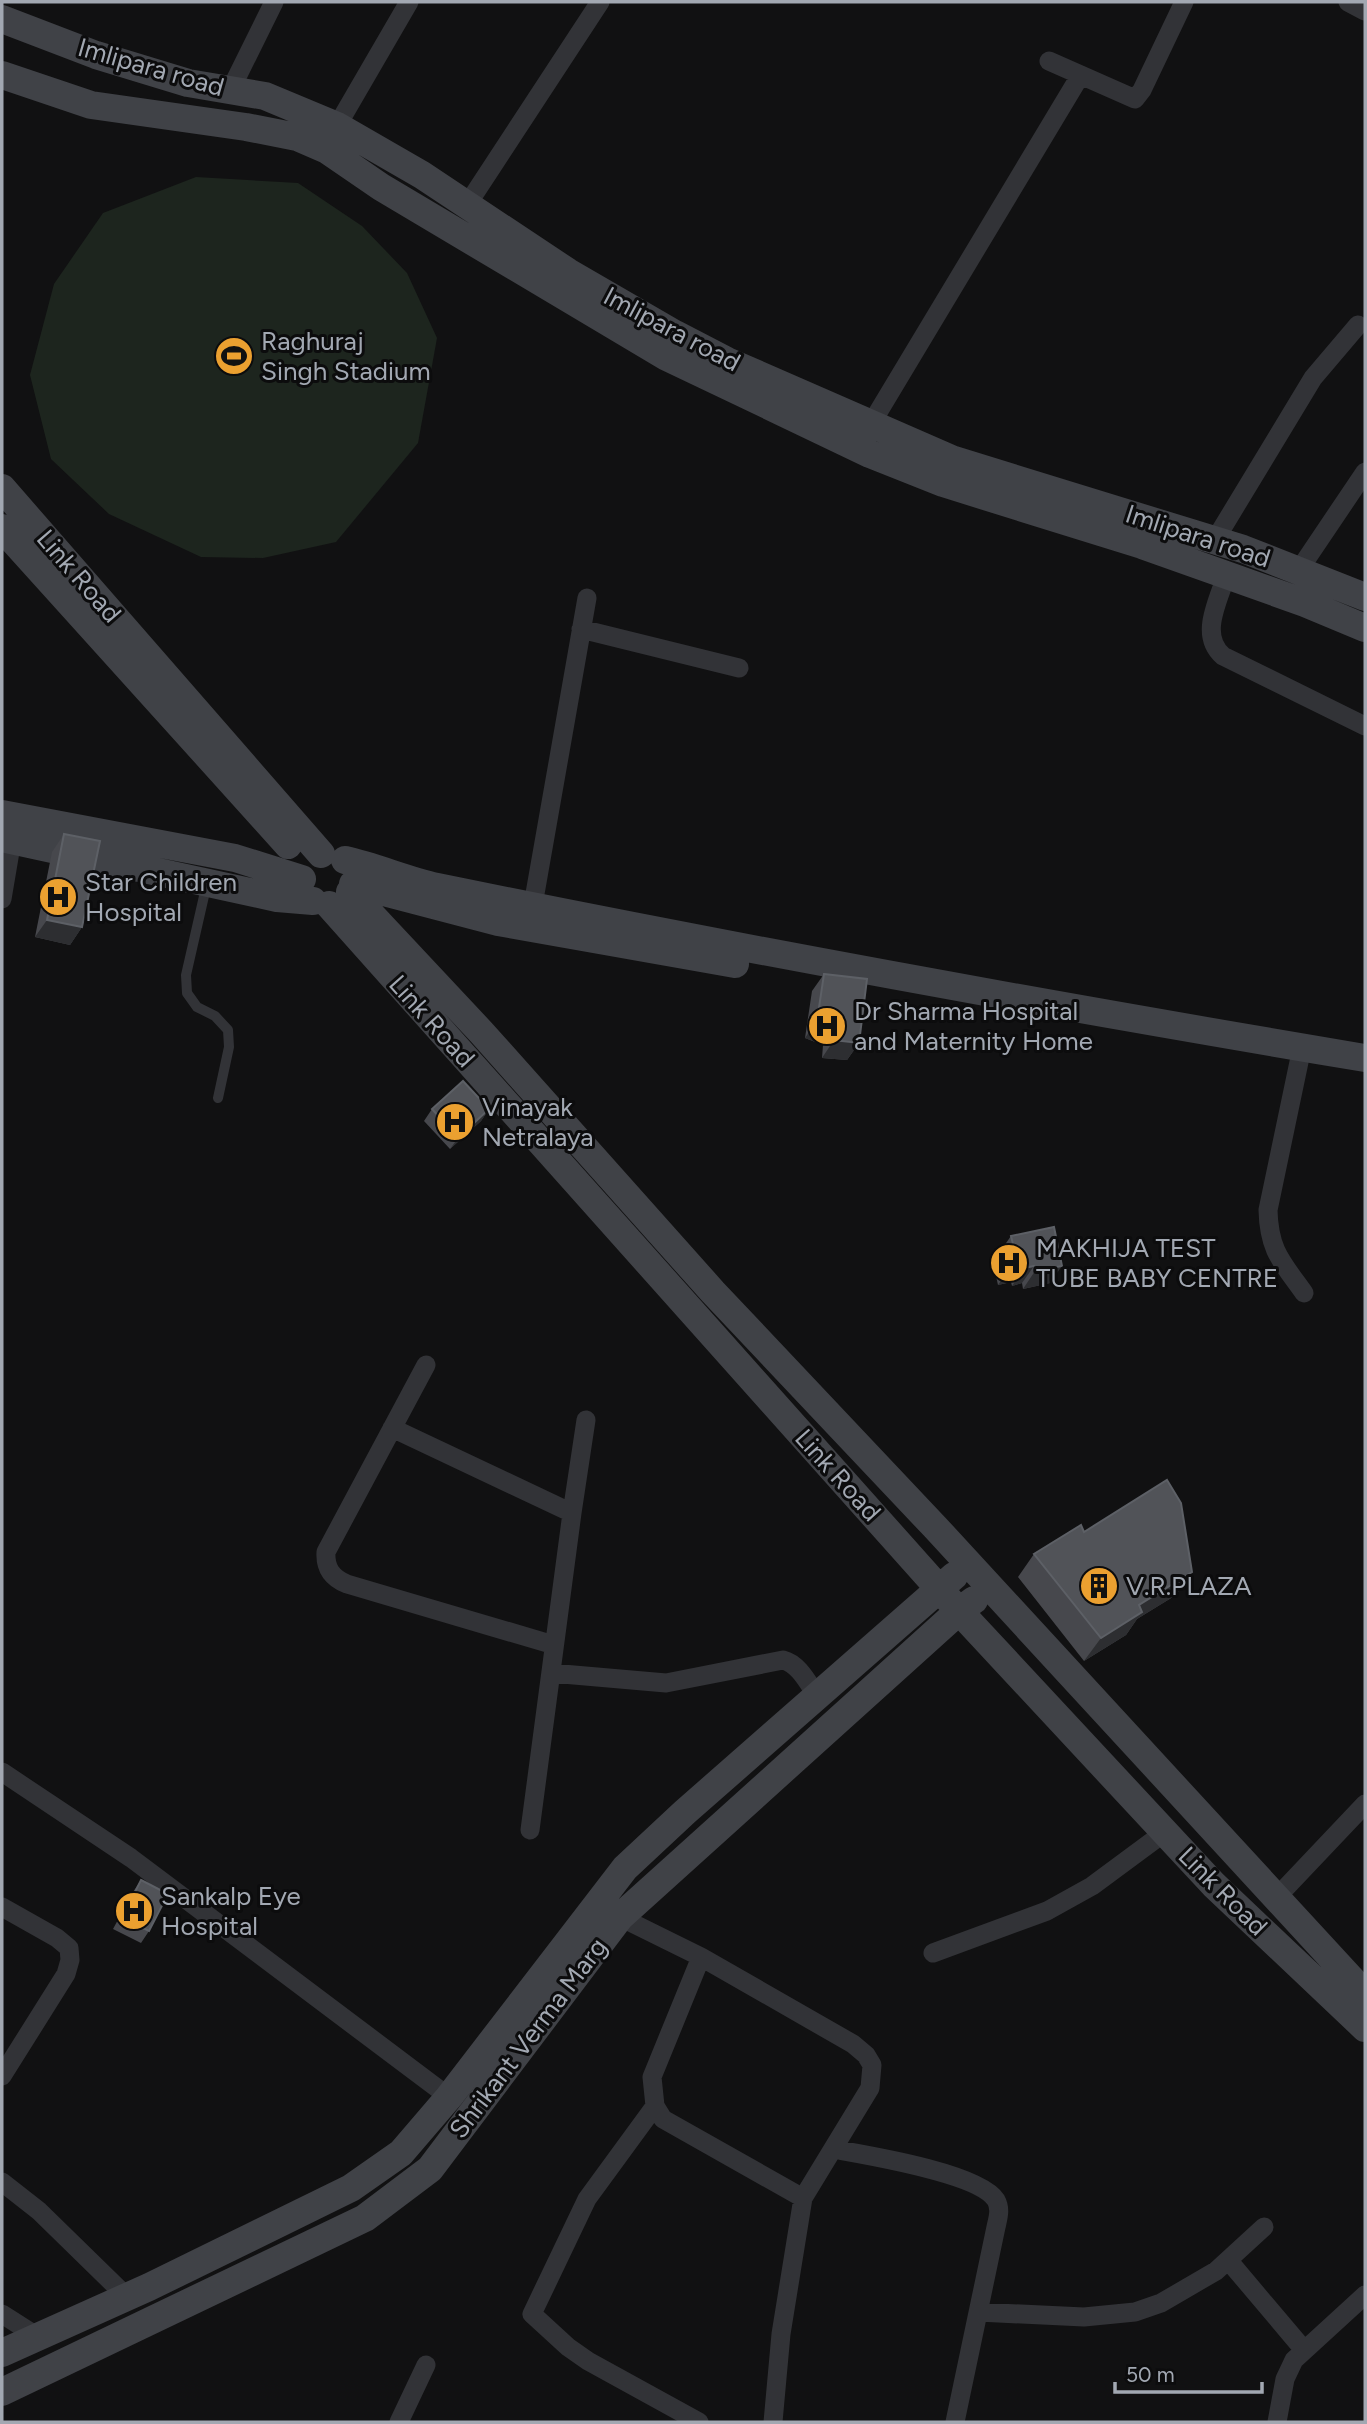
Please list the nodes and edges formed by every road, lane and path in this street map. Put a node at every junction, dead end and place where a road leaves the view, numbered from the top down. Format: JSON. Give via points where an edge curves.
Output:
{"nodes":[{"id":1,"x":274,"y":2,"type":"edge"},
{"id":2,"x":410,"y":2,"type":"edge"},
{"id":3,"x":600,"y":2,"type":"edge"},
{"id":4,"x":1184,"y":2,"type":"edge"},
{"id":5,"x":1348,"y":2,"type":"edge"},
{"id":6,"x":1365,"y":11,"type":"edge"},
{"id":7,"x":2,"y":19,"type":"edge"},
{"id":8,"x":1049,"y":61,"type":"dead end"},
{"id":9,"x":2,"y":75,"type":"edge"},
{"id":10,"x":1080,"y":76,"type":"junction"},
{"id":11,"x":230,"y":90,"type":"junction"},
{"id":12,"x":332,"y":138,"type":"junction"},
{"id":13,"x":467,"y":205,"type":"junction"},
{"id":14,"x":1358,"y":325,"type":"dead end"},
{"id":15,"x":872,"y":424,"type":"junction"},
{"id":16,"x":1365,"y":472,"type":"edge"},
{"id":17,"x":2,"y":488,"type":"edge"},
{"id":18,"x":2,"y":528,"type":"edge"},
{"id":19,"x":1215,"y":540,"type":"junction"},
{"id":20,"x":1299,"y":570,"type":"junction"},
{"id":21,"x":1226,"y":576,"type":"junction"},
{"id":22,"x":1365,"y":597,"type":"edge"},
{"id":23,"x":587,"y":598,"type":"dead end"},
{"id":24,"x":1365,"y":628,"type":"edge"},
{"id":25,"x":581,"y":629,"type":"junction"},
{"id":26,"x":740,"y":668,"type":"dead end"},
{"id":27,"x":1365,"y":726,"type":"edge"},
{"id":28,"x":2,"y":814,"type":"edge"},
{"id":29,"x":7,"y":839,"type":"edge"},
{"id":30,"x":209,"y":868,"type":"junction"},
{"id":31,"x":328,"y":880,"type":"junction"},
{"id":32,"x":2,"y":898,"type":"edge"},
{"id":33,"x":533,"y":905,"type":"junction"},
{"id":34,"x":1365,"y":1058,"type":"edge"},
{"id":35,"x":1299,"y":1062,"type":"junction"},
{"id":36,"x":1365,"y":1073,"type":"edge"},
{"id":37,"x":218,"y":1098,"type":"dead end"},
{"id":38,"x":1304,"y":1293,"type":"dead end"},
{"id":39,"x":426,"y":1365,"type":"dead end"},
{"id":40,"x":586,"y":1420,"type":"dead end"},
{"id":41,"x":392,"y":1428,"type":"junction"},
{"id":42,"x":572,"y":1513,"type":"junction"},
{"id":43,"x":968,"y":1563,"type":"junction"},
{"id":44,"x":991,"y":1588,"type":"junction"},
{"id":45,"x":940,"y":1589,"type":"junction"},
{"id":46,"x":960,"y":1611,"type":"junction"},
{"id":47,"x":554,"y":1645,"type":"junction"},
{"id":48,"x":551,"y":1673,"type":"junction"},
{"id":49,"x":817,"y":1696,"type":"junction"},
{"id":50,"x":2,"y":1772,"type":"edge"},
{"id":51,"x":1365,"y":1804,"type":"edge"},
{"id":52,"x":530,"y":1830,"type":"dead end"},
{"id":53,"x":1165,"y":1832,"type":"junction"},
{"id":54,"x":1276,"y":1898,"type":"junction"},
{"id":55,"x":2,"y":1907,"type":"edge"},
{"id":56,"x":620,"y":1917,"type":"junction"},
{"id":57,"x":933,"y":1953,"type":"dead end"},
{"id":58,"x":701,"y":1957,"type":"junction"},
{"id":59,"x":1365,"y":1994,"type":"edge"},
{"id":60,"x":1365,"y":2028,"type":"edge"},
{"id":61,"x":2,"y":2038,"type":"edge"},
{"id":62,"x":19,"y":2049,"type":"junction"},
{"id":63,"x":2,"y":2076,"type":"edge"},
{"id":64,"x":449,"y":2097,"type":"junction"},
{"id":65,"x":655,"y":2106,"type":"junction"},
{"id":66,"x":833,"y":2149,"type":"junction"},
{"id":67,"x":2,"y":2182,"type":"edge"},
{"id":68,"x":803,"y":2197,"type":"junction"},
{"id":69,"x":1264,"y":2227,"type":"dead end"},
{"id":70,"x":1228,"y":2260,"type":"junction"},
{"id":71,"x":1365,"y":2295,"type":"edge"},
{"id":72,"x":127,"y":2297,"type":"junction"},
{"id":73,"x":978,"y":2312,"type":"junction"},
{"id":74,"x":2,"y":2314,"type":"edge"},
{"id":75,"x":38,"y":2337,"type":"junction"},
{"id":76,"x":1304,"y":2350,"type":"junction"},
{"id":77,"x":2,"y":2353,"type":"edge"},
{"id":78,"x":426,"y":2365,"type":"dead end"},
{"id":79,"x":2,"y":2392,"type":"edge"},
{"id":80,"x":398,"y":2422,"type":"edge"},
{"id":81,"x":699,"y":2422,"type":"edge"},
{"id":82,"x":773,"y":2422,"type":"edge"},
{"id":83,"x":955,"y":2422,"type":"edge"},
{"id":84,"x":1277,"y":2422,"type":"edge"}],
"edges":[{"from":1,"to":11,"type":"street"},
{"from":2,"to":12,"type":"street"},
{"from":3,"to":13,"type":"street"},
{"from":4,"to":10,"type":"street","via":[[1135,99]]},
{"from":5,"to":6,"type":"street"},
{"from":7,"to":11,"type":"street","name":"Imlipara road","via":[[109,59],[188,83]]},
{"from":8,"to":10,"type":"street"},
{"from":9,"to":12,"type":"street","name":"Imlipara road","via":[[91,105],[297,137]]},
{"from":10,"to":15,"type":"street"},
{"from":11,"to":12,"type":"street","name":"Imlipara road","via":[[265,96]]},
{"from":12,"to":13,"type":"street","name":"Imlipara road","via":[[422,174]]},
{"from":12,"to":21,"type":"street","name":"Imlipara road","via":[[382,187],[664,356],[739,393],[943,483]]},
{"from":13,"to":15,"type":"street","name":"Imlipara road","via":[[568,272],[675,334]]},
{"from":14,"to":19,"type":"street","via":[[1313,378]]},
{"from":15,"to":19,"type":"street","name":"Imlipara road","via":[[954,460]]},
{"from":16,"to":20,"type":"street"},
{"from":17,"to":31,"type":"street","name":"Link Road"},
{"from":18,"to":31,"type":"street","name":"Link Road"},
{"from":19,"to":20,"type":"street","name":"Imlipara road"},
{"from":20,"to":22,"type":"street","name":"Imlipara road"},
{"from":21,"to":24,"type":"street","name":"Imlipara road"},
{"from":21,"to":27,"type":"street","via":[[1210,627],[1216,650]]},
{"from":23,"to":25,"type":"street"},
{"from":25,"to":26,"type":"street"},
{"from":25,"to":33,"type":"street"},
{"from":28,"to":30,"type":"street"},
{"from":29,"to":30,"type":"street"},
{"from":29,"to":32,"type":"street"},
{"from":30,"to":31,"type":"street","via":[[277,898]]},
{"from":30,"to":37,"type":"lane","via":[[186,975],[187,993],[197,1007],[228,1030]]},
{"from":31,"to":33,"type":"street","via":[[433,886]]},
{"from":31,"to":35,"type":"street","via":[[498,922]]},
{"from":31,"to":43,"type":"street","name":"Link Road","via":[[482,1033],[713,1292]]},
{"from":31,"to":45,"type":"street","name":"Link Road"},
{"from":33,"to":34,"type":"street","via":[[866,970]]},
{"from":35,"to":36,"type":"street"},
{"from":35,"to":38,"type":"street","via":[[1268,1220],[1271,1243]]},
{"from":39,"to":41,"type":"street"},
{"from":40,"to":42,"type":"street"},
{"from":41,"to":42,"type":"street"},
{"from":41,"to":47,"type":"street","via":[[327,1552],[330,1572],[347,1584]]},
{"from":42,"to":47,"type":"street"},
{"from":43,"to":44,"type":"street","name":"Link Road"},
{"from":43,"to":45,"type":"street","name":"Shrikant Verma Marg"},
{"from":44,"to":46,"type":"street","name":"Shrikant Verma Marg"},
{"from":44,"to":54,"type":"street","name":"Link Road"},
{"from":45,"to":46,"type":"street","name":"Link Road"},
{"from":45,"to":49,"type":"street","name":"Shrikant Verma Marg"},
{"from":46,"to":53,"type":"street","name":"Link Road"},
{"from":46,"to":56,"type":"street","name":"Shrikant Verma Marg"},
{"from":47,"to":48,"type":"street"},
{"from":48,"to":49,"type":"street","via":[[666,1682],[783,1660],[797,1668]]},
{"from":48,"to":52,"type":"street"},
{"from":49,"to":64,"type":"street","name":"Shrikant Verma Marg","via":[[625,1868]]},
{"from":50,"to":64,"type":"street","via":[[131,1858]]},
{"from":51,"to":54,"type":"street"},
{"from":53,"to":57,"type":"street","via":[[1092,1886],[1047,1911]]},
{"from":53,"to":60,"type":"street","name":"Link Road","via":[[1214,1885]]},
{"from":54,"to":59,"type":"street","name":"Link Road"},
{"from":55,"to":62,"type":"street","via":[[69,1948],[66,1973]]},
{"from":56,"to":58,"type":"street"},
{"from":56,"to":79,"type":"street","name":"Shrikant Verma Marg","via":[[430,2169],[365,2218]]},
{"from":58,"to":65,"type":"street","via":[[652,2077]]},
{"from":58,"to":66,"type":"street","via":[[866,2055],[872,2065],[870,2088]]},
{"from":61,"to":62,"type":"street"},
{"from":62,"to":63,"type":"street"},
{"from":64,"to":72,"type":"street","name":"Shrikant Verma Marg","via":[[401,2153],[351,2188]]},
{"from":65,"to":68,"type":"street","via":[[663,2119]]},
{"from":65,"to":81,"type":"street","via":[[587,2199],[532,2314],[588,2361]]},
{"from":66,"to":68,"type":"street"},
{"from":66,"to":73,"type":"street","via":[[931,2168],[992,2196],[999,2210]]},
{"from":67,"to":72,"type":"street","via":[[39,2211]]},
{"from":68,"to":82,"type":"street","via":[[781,2334]]},
{"from":69,"to":70,"type":"street"},
{"from":70,"to":73,"type":"street","via":[[1216,2272],[1161,2303],[1135,2312],[1084,2317]]},
{"from":70,"to":76,"type":"street"},
{"from":71,"to":76,"type":"street"},
{"from":72,"to":75,"type":"street","name":"Shrikant Verma Marg"},
{"from":73,"to":83,"type":"street"},
{"from":74,"to":75,"type":"street"},
{"from":75,"to":77,"type":"street","name":"Shrikant Verma Marg"},
{"from":76,"to":84,"type":"street","via":[[1285,2379]]},
{"from":78,"to":80,"type":"street"}]}
